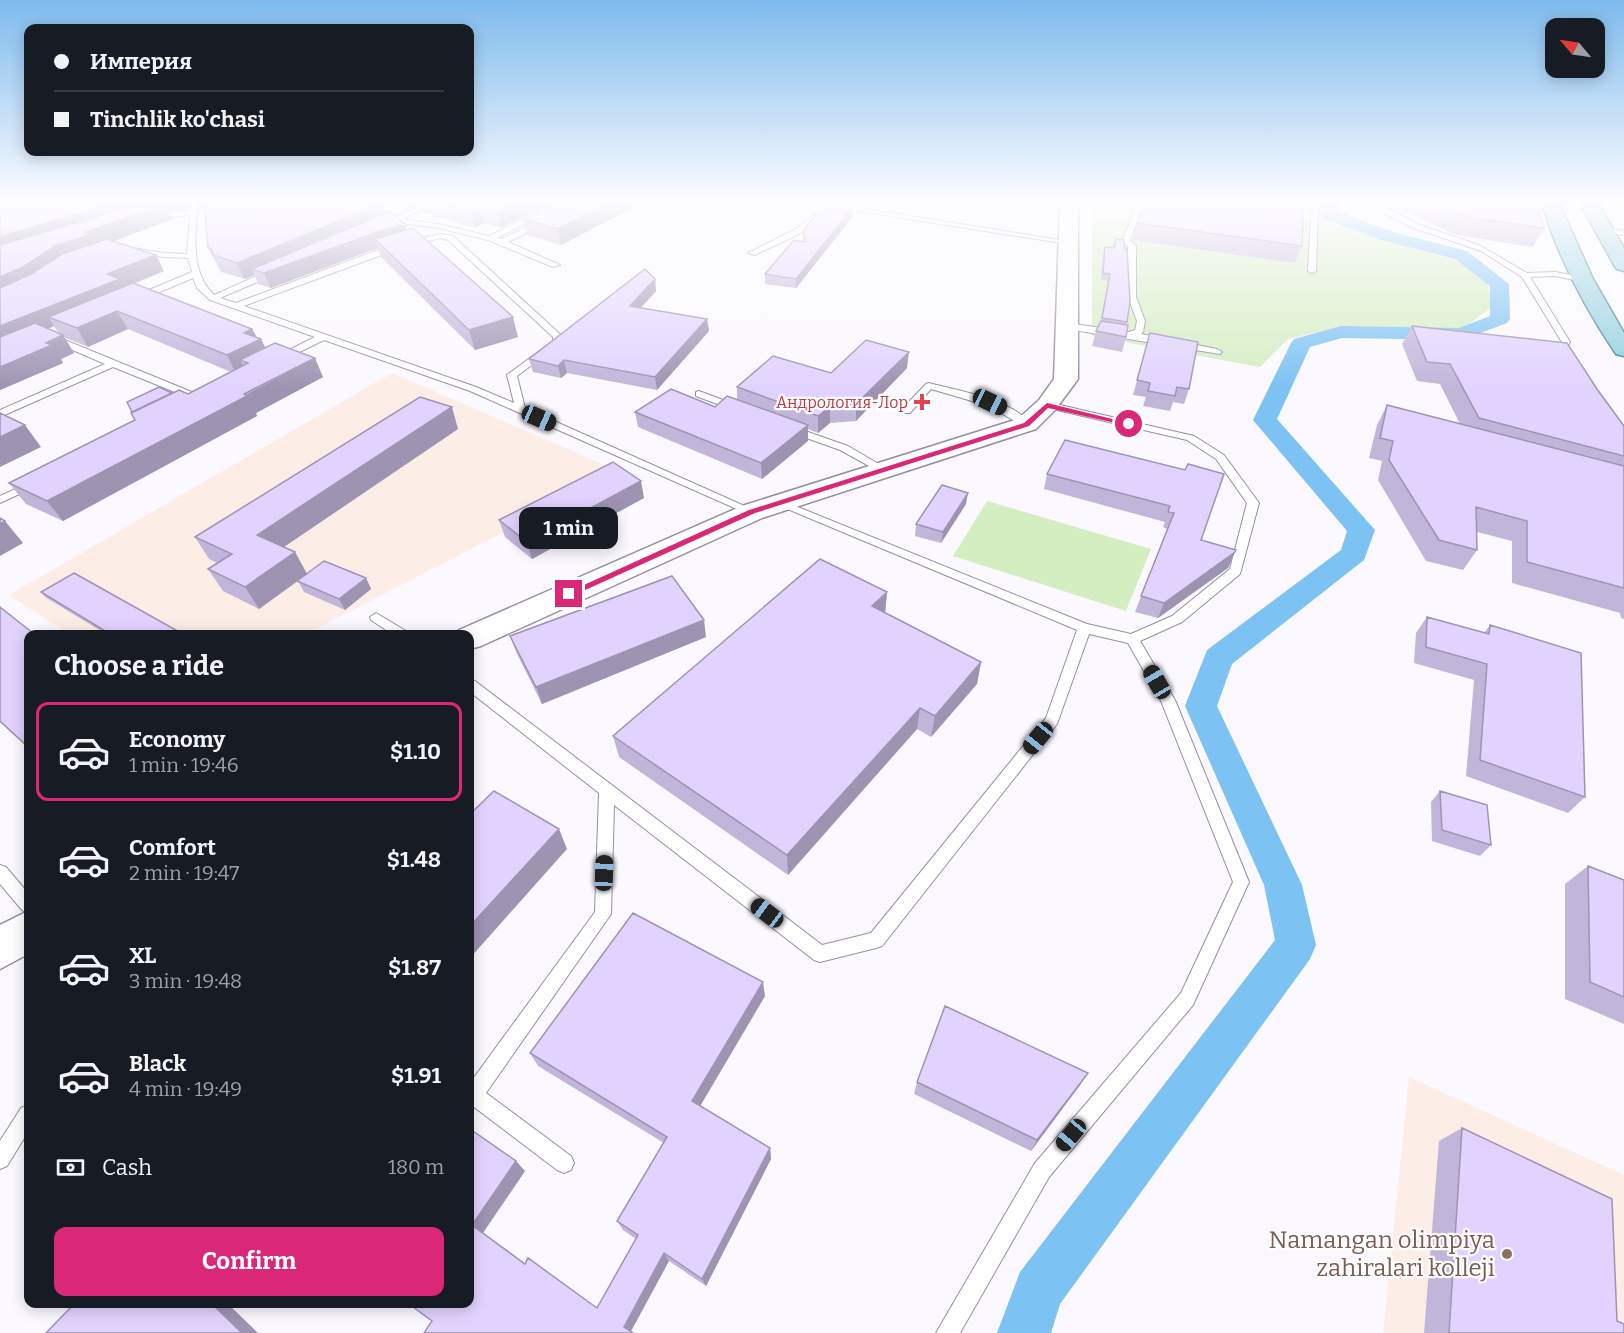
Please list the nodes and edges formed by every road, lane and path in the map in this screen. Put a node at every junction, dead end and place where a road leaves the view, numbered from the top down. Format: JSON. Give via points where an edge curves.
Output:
{"nodes":[{"id":1,"x":193,"y":265,"type":"edge"},
{"id":2,"x":346,"y":265,"type":"edge"},
{"id":3,"x":480,"y":265,"type":"edge"},
{"id":4,"x":1068,"y":265,"type":"edge"},
{"id":5,"x":1132,"y":265,"type":"edge"},
{"id":6,"x":1312,"y":265,"type":"edge"},
{"id":7,"x":1512,"y":265,"type":"edge"},
{"id":8,"x":1577,"y":265,"type":"edge"},
{"id":9,"x":276,"y":270,"type":"edge"},
{"id":10,"x":1312,"y":271,"type":"dead end"},
{"id":11,"x":195,"y":274,"type":"junction"},
{"id":12,"x":1526,"y":275,"type":"junction"},
{"id":13,"x":1584,"y":280,"type":"junction"},
{"id":14,"x":213,"y":298,"type":"junction"},
{"id":15,"x":131,"y":300,"type":"edge"},
{"id":16,"x":236,"y":306,"type":"junction"},
{"id":17,"x":1067,"y":326,"type":"junction"},
{"id":18,"x":57,"y":331,"type":"edge"},
{"id":19,"x":1130,"y":335,"type":"junction"},
{"id":20,"x":322,"y":337,"type":"junction"},
{"id":21,"x":1566,"y":342,"type":"edge"},
{"id":22,"x":1624,"y":350,"type":"edge"},
{"id":23,"x":1217,"y":352,"type":"dead end"},
{"id":24,"x":271,"y":362,"type":"edge"},
{"id":25,"x":113,"y":364,"type":"junction"},
{"id":26,"x":210,"y":393,"type":"edge"},
{"id":27,"x":699,"y":394,"type":"dead end"},
{"id":28,"x":1047,"y":405,"type":"junction"},
{"id":29,"x":520,"y":409,"type":"junction"},
{"id":30,"x":744,"y":411,"type":"edge"},
{"id":31,"x":906,"y":411,"type":"dead end"},
{"id":32,"x":0,"y":414,"type":"edge"},
{"id":33,"x":777,"y":423,"type":"edge"},
{"id":34,"x":1027,"y":424,"type":"junction"},
{"id":35,"x":884,"y":470,"type":"junction"},
{"id":36,"x":41,"y":480,"type":"edge"},
{"id":37,"x":0,"y":500,"type":"edge"},
{"id":38,"x":779,"y":503,"type":"junction"},
{"id":39,"x":752,"y":512,"type":"junction"},
{"id":40,"x":376,"y":617,"type":"dead end"},
{"id":41,"x":1084,"y":628,"type":"junction"},
{"id":42,"x":395,"y":630,"type":"edge"},
{"id":43,"x":474,"y":636,"type":"edge"},
{"id":44,"x":1132,"y":639,"type":"junction"},
{"id":45,"x":474,"y":689,"type":"edge"},
{"id":46,"x":607,"y":790,"type":"junction"},
{"id":47,"x":0,"y":872,"type":"edge"},
{"id":48,"x":24,"y":900,"type":"edge"},
{"id":49,"x":24,"y":934,"type":"edge"},
{"id":50,"x":0,"y":949,"type":"edge"},
{"id":51,"x":24,"y":1121,"type":"edge"},
{"id":52,"x":0,"y":1159,"type":"edge"},
{"id":53,"x":564,"y":1163,"type":"dead end"},
{"id":54,"x":947,"y":1333,"type":"edge"}],
"edges":[{"from":1,"to":11,"type":"lane"},
{"from":2,"to":16,"type":"lane"},
{"from":3,"to":29,"type":"lane","via":[[558,336],[557,342],[512,375]]},
{"from":4,"to":17,"type":"street"},
{"from":5,"to":19,"type":"lane","via":[[1132,297],[1141,321],[1139,332]]},
{"from":6,"to":10,"type":"lane"},
{"from":7,"to":12,"type":"lane"},
{"from":8,"to":13,"type":"main road"},
{"from":9,"to":14,"type":"lane"},
{"from":11,"to":14,"type":"lane","via":[[200,286]]},
{"from":11,"to":15,"type":"lane"},
{"from":12,"to":13,"type":"lane","via":[[1555,274]]},
{"from":12,"to":21,"type":"lane"},
{"from":13,"to":22,"type":"main road","via":[[1605,324]]},
{"from":14,"to":16,"type":"lane"},
{"from":16,"to":20,"type":"lane"},
{"from":17,"to":19,"type":"lane"},
{"from":17,"to":28,"type":"street","via":[[1066,379]]},
{"from":18,"to":25,"type":"lane","via":[[46,335]]},
{"from":19,"to":23,"type":"lane"},
{"from":20,"to":24,"type":"lane"},
{"from":20,"to":29,"type":"lane"},
{"from":25,"to":26,"type":"lane","via":[[195,401]]},
{"from":25,"to":32,"type":"lane"},
{"from":27,"to":30,"type":"lane"},
{"from":28,"to":34,"type":"street"},
{"from":28,"to":44,"type":"lane","via":[[1190,438],[1220,457],[1253,503],[1236,571],[1178,619]]},
{"from":29,"to":39,"type":"lane"},
{"from":31,"to":34,"type":"lane","via":[[928,386],[990,402]]},
{"from":33,"to":35,"type":"lane","via":[[844,448]]},
{"from":34,"to":35,"type":"street"},
{"from":35,"to":38,"type":"street"},
{"from":36,"to":37,"type":"lane"},
{"from":38,"to":39,"type":"street"},
{"from":38,"to":41,"type":"lane"},
{"from":39,"to":43,"type":"street"},
{"from":40,"to":42,"type":"lane"},
{"from":41,"to":44,"type":"lane"},
{"from":41,"to":46,"type":"lane","via":[[1052,720],[876,940],[820,954]]},
{"from":44,"to":54,"type":"lane","via":[[1168,700],[1241,882],[1187,999],[1042,1170]]},
{"from":45,"to":46,"type":"lane"},
{"from":46,"to":53,"type":"lane","via":[[603,914],[474,1095]]},
{"from":47,"to":48,"type":"lane"},
{"from":49,"to":50,"type":"street"},
{"from":51,"to":52,"type":"lane"}]}
